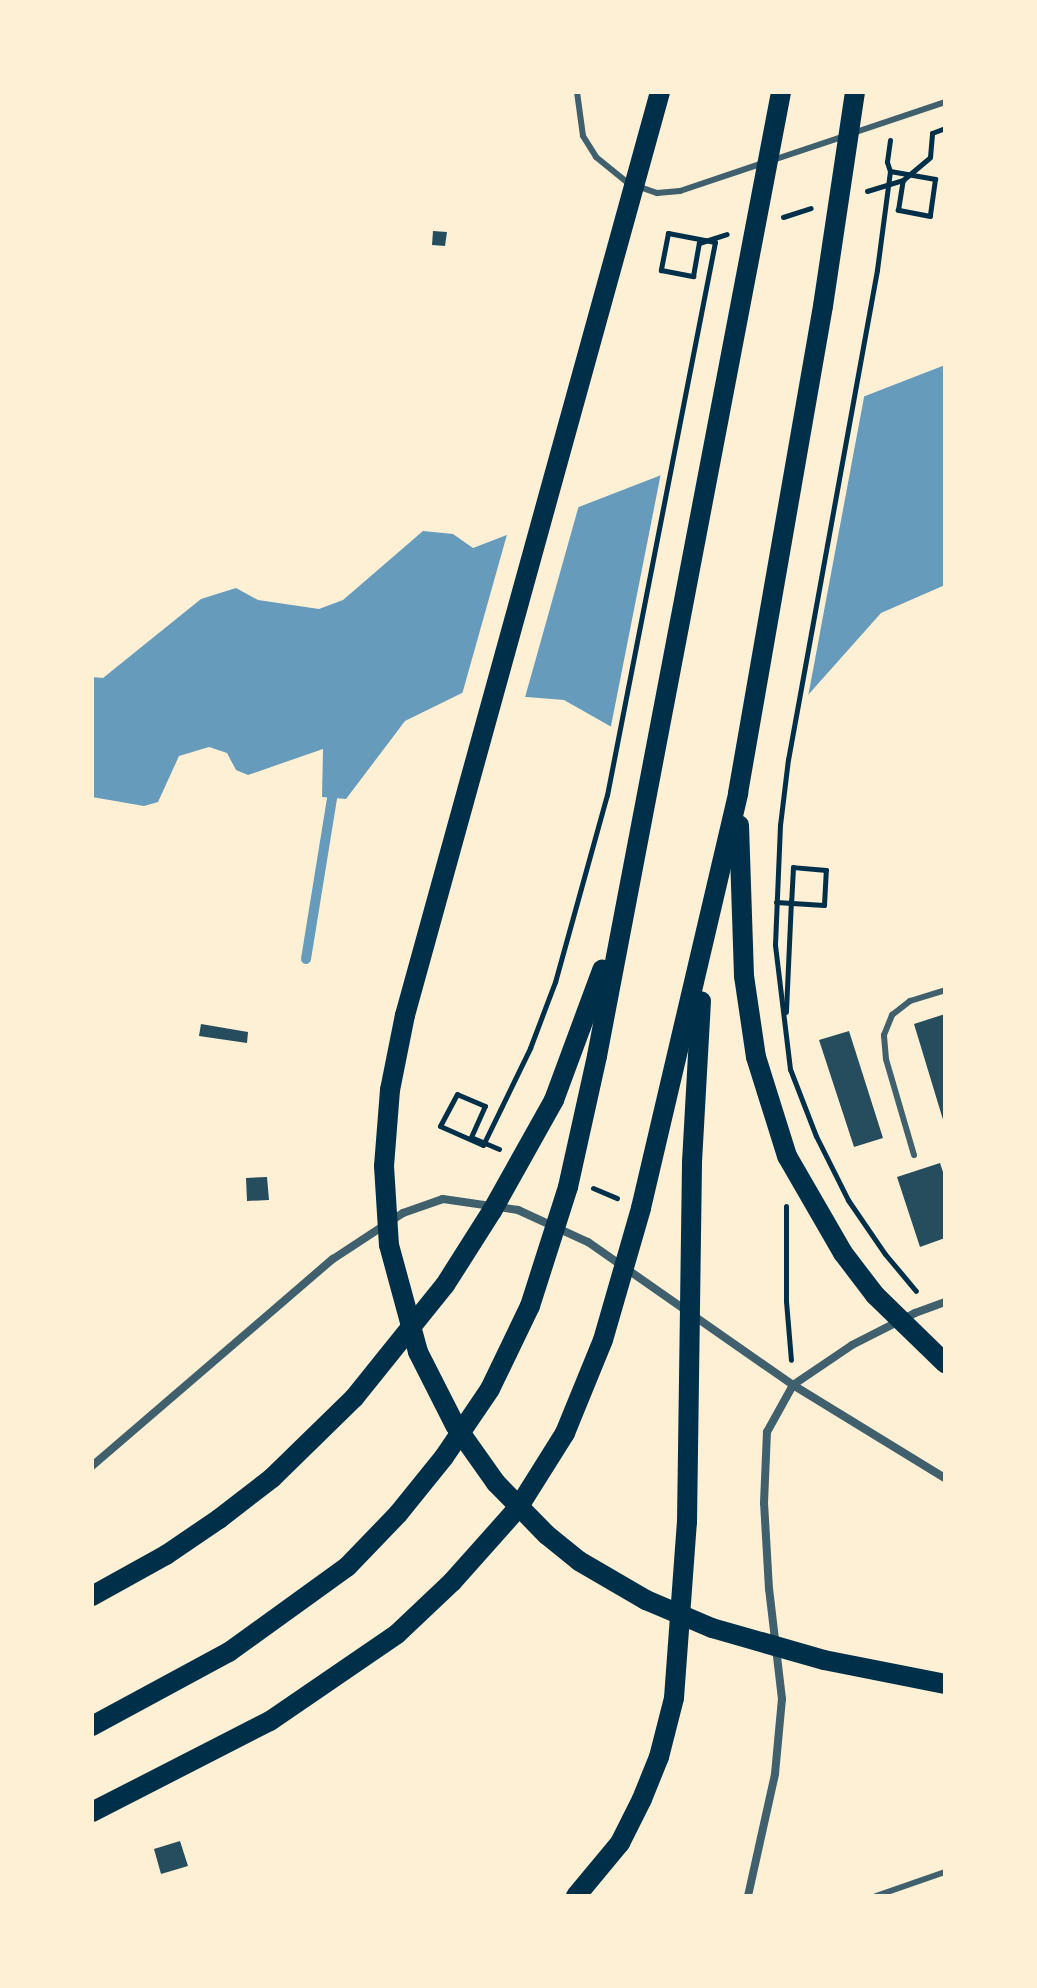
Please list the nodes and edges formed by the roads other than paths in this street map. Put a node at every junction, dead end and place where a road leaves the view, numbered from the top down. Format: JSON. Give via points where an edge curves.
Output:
{"nodes":[{"id":1,"x":577,"y":92,"type":"edge"},
{"id":2,"x":660,"y":92,"type":"edge"},
{"id":3,"x":781,"y":92,"type":"edge"},
{"id":4,"x":855,"y":92,"type":"edge"},
{"id":5,"x":945,"y":102,"type":"edge"},
{"id":6,"x":738,"y":793,"type":"junction"},
{"id":7,"x":624,"y":905,"type":"junction"},
{"id":8,"x":704,"y":949,"type":"junction"},
{"id":9,"x":945,"y":990,"type":"edge"},
{"id":10,"x":914,"y":1155,"type":"dead end"},
{"id":11,"x":945,"y":1302,"type":"edge"},
{"id":12,"x":945,"y":1363,"type":"edge"},
{"id":13,"x":793,"y":1385,"type":"junction"},
{"id":14,"x":92,"y":1466,"type":"edge"},
{"id":15,"x":945,"y":1478,"type":"edge"},
{"id":16,"x":92,"y":1596,"type":"edge"},
{"id":17,"x":945,"y":1684,"type":"edge"},
{"id":18,"x":92,"y":1726,"type":"edge"},
{"id":19,"x":92,"y":1812,"type":"edge"},
{"id":20,"x":945,"y":1872,"type":"edge"},
{"id":21,"x":576,"y":1896,"type":"edge"},
{"id":22,"x":748,"y":1896,"type":"edge"},
{"id":23,"x":876,"y":1896,"type":"edge"}],
"edges":[{"from":1,"to":5,"type":"lane","via":[[583,136],[596,157],[628,183],[657,193],[680,191]]},
{"from":2,"to":17,"type":"main road","via":[[405,1015],[390,1090],[385,1152],[389,1245],[418,1352],[455,1425],[496,1483],[579,1561],[646,1600],[712,1628],[824,1660]]},
{"from":3,"to":7,"type":"main road"},
{"from":4,"to":6,"type":"main road"},
{"from":6,"to":8,"type":"main road"},
{"from":6,"to":12,"type":"main road","via":[[744,976],[766,1097],[787,1156],[843,1253],[875,1295]]},
{"from":7,"to":16,"type":"main road","via":[[554,1100],[445,1285],[354,1398],[272,1478],[166,1555]]},
{"from":7,"to":18,"type":"main road","via":[[564,1202],[530,1306],[490,1389],[398,1514],[347,1567],[229,1652]]},
{"from":8,"to":19,"type":"main road","via":[[603,1340],[565,1433],[518,1508],[397,1634],[322,1689]]},
{"from":8,"to":21,"type":"main road","via":[[692,1162],[682,1624],[674,1698],[659,1757],[620,1843]]},
{"from":9,"to":10,"type":"lane","via":[[910,1001],[892,1015],[884,1035]]},
{"from":11,"to":13,"type":"street","via":[[852,1345]]},
{"from":13,"to":14,"type":"street","via":[[588,1242],[518,1210],[443,1199],[403,1213],[333,1259]]},
{"from":13,"to":15,"type":"street"},
{"from":13,"to":22,"type":"street","via":[[767,1432],[764,1518],[782,1699],[775,1774]]},
{"from":20,"to":23,"type":"lane"}]}
